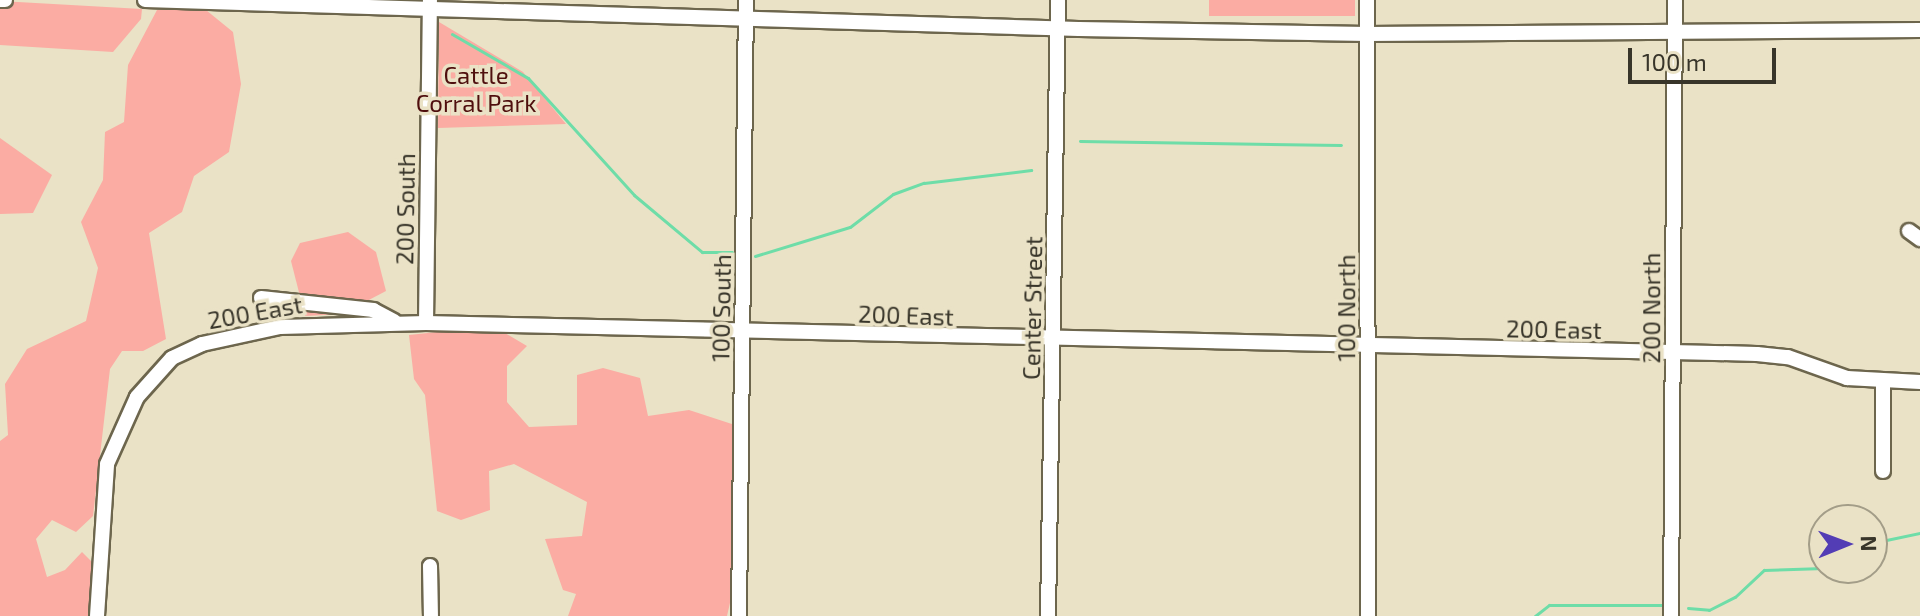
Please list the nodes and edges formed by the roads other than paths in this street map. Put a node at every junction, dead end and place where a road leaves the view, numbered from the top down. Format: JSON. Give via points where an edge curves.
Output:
{"nodes":[{"id":1,"x":145,"y":0,"type":"edge"},
{"id":2,"x":746,"y":0,"type":"edge"},
{"id":3,"x":1058,"y":0,"type":"edge"},
{"id":4,"x":1367,"y":0,"type":"edge"},
{"id":5,"x":1675,"y":0,"type":"edge"},
{"id":6,"x":430,"y":6,"type":"edge"},
{"id":7,"x":746,"y":21,"type":"junction"},
{"id":8,"x":1058,"y":29,"type":"junction"},
{"id":9,"x":1920,"y":30,"type":"edge"},
{"id":10,"x":1674,"y":33,"type":"junction"},
{"id":11,"x":1367,"y":34,"type":"junction"},
{"id":12,"x":261,"y":298,"type":"dead end"},
{"id":13,"x":397,"y":323,"type":"junction"},
{"id":14,"x":426,"y":323,"type":"junction"},
{"id":15,"x":743,"y":333,"type":"junction"},
{"id":16,"x":1054,"y":340,"type":"junction"},
{"id":17,"x":1368,"y":346,"type":"junction"},
{"id":18,"x":1673,"y":354,"type":"junction"},
{"id":19,"x":1883,"y":382,"type":"junction"},
{"id":20,"x":1920,"y":382,"type":"edge"},
{"id":21,"x":1883,"y":471,"type":"dead end"},
{"id":22,"x":430,"y":566,"type":"dead end"},
{"id":23,"x":1049,"y":615,"type":"edge"},
{"id":24,"x":97,"y":616,"type":"edge"},
{"id":25,"x":431,"y":616,"type":"edge"},
{"id":26,"x":739,"y":616,"type":"edge"},
{"id":27,"x":1368,"y":616,"type":"edge"},
{"id":28,"x":1671,"y":616,"type":"edge"}],
"edges":[{"from":1,"to":6,"type":"street"},
{"from":2,"to":7,"type":"street","name":"100 South"},
{"from":3,"to":8,"type":"street","name":"Center Street"},
{"from":4,"to":11,"type":"street","name":"100 North"},
{"from":5,"to":10,"type":"street","name":"200 North"},
{"from":6,"to":7,"type":"street"},
{"from":6,"to":14,"type":"street","name":"200 South"},
{"from":7,"to":8,"type":"street"},
{"from":7,"to":15,"type":"street","name":"100 South"},
{"from":8,"to":11,"type":"street"},
{"from":8,"to":16,"type":"street","name":"Center Street"},
{"from":9,"to":10,"type":"street"},
{"from":10,"to":11,"type":"street"},
{"from":10,"to":18,"type":"street","name":"200 North"},
{"from":11,"to":17,"type":"street","name":"100 North"},
{"from":12,"to":13,"type":"street","via":[[373,310]]},
{"from":13,"to":14,"type":"street","name":"200 East"},
{"from":13,"to":24,"type":"street","name":"200 East","via":[[280,327],[202,344],[172,358],[137,397],[107,464]]},
{"from":14,"to":15,"type":"street","name":"200 East"},
{"from":15,"to":16,"type":"street","name":"200 East"},
{"from":15,"to":26,"type":"street","name":"100 South"},
{"from":16,"to":17,"type":"street","name":"200 East"},
{"from":16,"to":23,"type":"street","name":"Center Street"},
{"from":17,"to":18,"type":"street","name":"200 East"},
{"from":17,"to":27,"type":"street","name":"100 North"},
{"from":18,"to":19,"type":"street","name":"200 East","via":[[1788,357],[1847,378]]},
{"from":18,"to":28,"type":"street","name":"200 North"},
{"from":19,"to":20,"type":"street","name":"200 East"},
{"from":19,"to":21,"type":"street"},
{"from":22,"to":25,"type":"street"}]}
